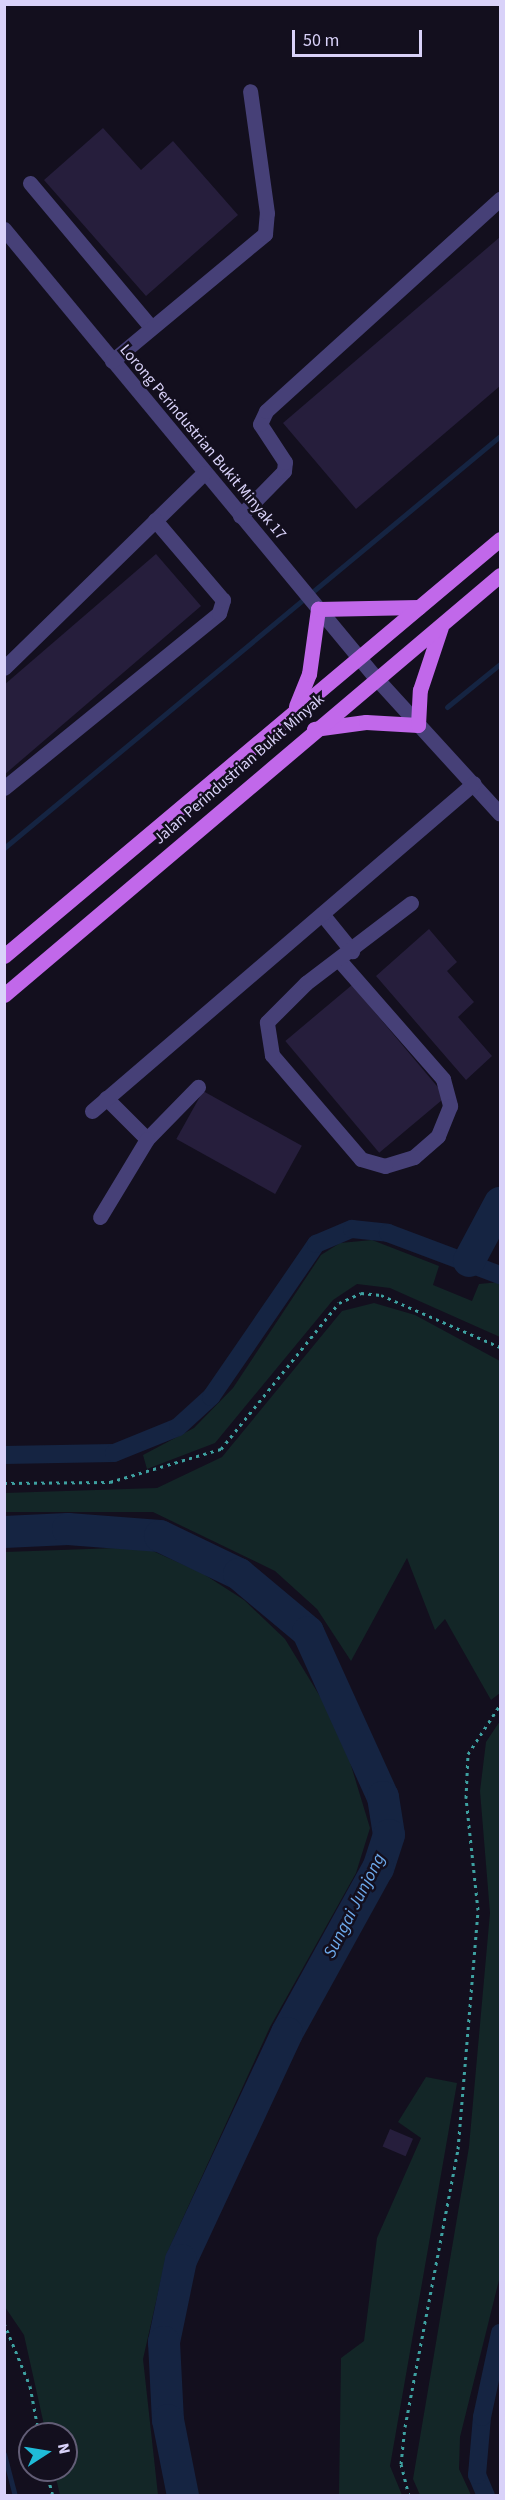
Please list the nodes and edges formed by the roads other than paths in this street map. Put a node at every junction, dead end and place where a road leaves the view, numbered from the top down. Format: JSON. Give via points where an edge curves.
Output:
{"nodes":[{"id":1,"x":250,"y":91,"type":"dead end"},
{"id":2,"x":30,"y":183,"type":"dead end"},
{"id":3,"x":501,"y":199,"type":"edge"},
{"id":4,"x":4,"y":229,"type":"edge"},
{"id":5,"x":151,"y":327,"type":"junction"},
{"id":6,"x":112,"y":361,"type":"junction"},
{"id":7,"x":204,"y":473,"type":"junction"},
{"id":8,"x":240,"y":516,"type":"junction"},
{"id":9,"x":155,"y":520,"type":"junction"},
{"id":10,"x":501,"y":539,"type":"edge"},
{"id":11,"x":501,"y":575,"type":"edge"},
{"id":12,"x":311,"y":600,"type":"junction"},
{"id":13,"x":419,"y":607,"type":"junction"},
{"id":14,"x":442,"y":624,"type":"junction"},
{"id":15,"x":359,"y":658,"type":"junction"},
{"id":16,"x":4,"y":668,"type":"edge"},
{"id":17,"x":375,"y":677,"type":"junction"},
{"id":18,"x":296,"y":706,"type":"junction"},
{"id":19,"x":418,"y":725,"type":"junction"},
{"id":20,"x":314,"y":729,"type":"junction"},
{"id":21,"x":474,"y":783,"type":"junction"},
{"id":22,"x":4,"y":788,"type":"edge"},
{"id":23,"x":501,"y":814,"type":"edge"},
{"id":24,"x":411,"y":903,"type":"dead end"},
{"id":25,"x":322,"y":914,"type":"junction"},
{"id":26,"x":352,"y":951,"type":"junction"},
{"id":27,"x":4,"y":956,"type":"edge"},
{"id":28,"x":339,"y":960,"type":"junction"},
{"id":29,"x":4,"y":995,"type":"edge"},
{"id":30,"x":198,"y":1087,"type":"dead end"},
{"id":31,"x":106,"y":1098,"type":"junction"},
{"id":32,"x":92,"y":1111,"type":"dead end"},
{"id":33,"x":147,"y":1139,"type":"junction"},
{"id":34,"x":100,"y":1217,"type":"dead end"}],
"edges":[{"from":1,"to":5,"type":"street","via":[[267,213],[265,234]]},
{"from":2,"to":5,"type":"street"},
{"from":3,"to":8,"type":"street","via":[[266,411],[260,424],[285,462],[284,471]]},
{"from":4,"to":6,"type":"street","name":"Lorong Perindustrian Bukit Minyak 17"},
{"from":5,"to":6,"type":"street"},
{"from":6,"to":7,"type":"street","name":"Lorong Perindustrian Bukit Minyak 17"},
{"from":7,"to":8,"type":"street","name":"Lorong Perindustrian Bukit Minyak 17"},
{"from":7,"to":9,"type":"street"},
{"from":8,"to":12,"type":"street","name":"Lorong Perindustrian Bukit Minyak 17"},
{"from":9,"to":16,"type":"street"},
{"from":9,"to":22,"type":"street","via":[[223,600],[219,613]]},
{"from":10,"to":13,"type":"main road","name":"Jalan Perindustrian Bukit Minyak"},
{"from":11,"to":14,"type":"main road","name":"Jalan Perindustrian Bukit Minyak"},
{"from":12,"to":13,"type":"main road"},
{"from":12,"to":15,"type":"street","name":"Lorong Perindustrian Bukit Minyak 17"},
{"from":12,"to":18,"type":"main road","via":[[309,674]]},
{"from":13,"to":15,"type":"main road","name":"Jalan Perindustrian Bukit Minyak"},
{"from":14,"to":17,"type":"main road","name":"Jalan Perindustrian Bukit Minyak"},
{"from":14,"to":19,"type":"main road","via":[[420,690]]},
{"from":15,"to":17,"type":"street","name":"Lorong Perindustrian Bukit Minyak 17"},
{"from":15,"to":18,"type":"main road","name":"Jalan Perindustrian Bukit Minyak"},
{"from":17,"to":19,"type":"street","name":"Lorong Perindustrian Bukit Minyak 17"},
{"from":17,"to":20,"type":"main road","name":"Jalan Perindustrian Bukit Minyak"},
{"from":18,"to":27,"type":"main road","name":"Jalan Perindustrian Bukit Minyak"},
{"from":19,"to":20,"type":"main road","via":[[366,722]]},
{"from":19,"to":21,"type":"street","name":"Lorong Perindustrian Bukit Minyak 17"},
{"from":20,"to":29,"type":"main road","name":"Jalan Perindustrian Bukit Minyak"},
{"from":21,"to":23,"type":"street","name":"Lorong Perindustrian Bukit Minyak 17"},
{"from":21,"to":25,"type":"street"},
{"from":24,"to":26,"type":"street"},
{"from":25,"to":26,"type":"street"},
{"from":25,"to":31,"type":"street"},
{"from":26,"to":28,"type":"street"},
{"from":28,"to":28,"type":"street","via":[[443,1079],[450,1106],[438,1136],[414,1157],[385,1166],[361,1159],[272,1054],[266,1039],[267,1022],[306,983]]},
{"from":30,"to":33,"type":"street"},
{"from":31,"to":32,"type":"street"},
{"from":31,"to":33,"type":"street"},
{"from":33,"to":34,"type":"street"}]}
